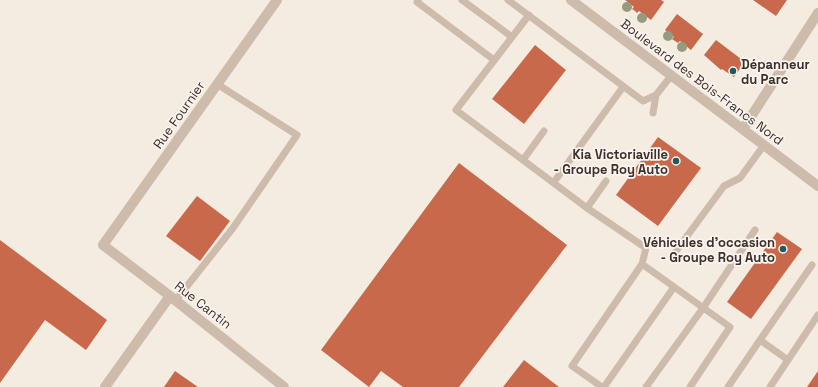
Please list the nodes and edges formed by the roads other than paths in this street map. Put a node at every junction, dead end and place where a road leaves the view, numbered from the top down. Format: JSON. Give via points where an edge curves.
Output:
{"nodes":[{"id":1,"x":277,"y":0,"type":"edge"},
{"id":2,"x":418,"y":0,"type":"edge"},
{"id":3,"x":462,"y":0,"type":"edge"},
{"id":4,"x":508,"y":0,"type":"edge"},
{"id":5,"x":571,"y":0,"type":"edge"},
{"id":6,"x":818,"y":13,"type":"edge"},
{"id":7,"x":529,"y":15,"type":"junction"},
{"id":8,"x":512,"y":37,"type":"junction"},
{"id":9,"x":494,"y":60,"type":"junction"},
{"id":10,"x":671,"y":76,"type":"junction"},
{"id":11,"x":217,"y":84,"type":"junction"},
{"id":12,"x":623,"y":87,"type":"junction"},
{"id":13,"x":656,"y":95,"type":"junction"},
{"id":14,"x":653,"y":113,"type":"dead end"},
{"id":15,"x":743,"y":129,"type":"junction"},
{"id":16,"x":544,"y":131,"type":"dead end"},
{"id":17,"x":764,"y":145,"type":"junction"},
{"id":18,"x":523,"y":160,"type":"junction"},
{"id":19,"x":606,"y":181,"type":"dead end"},
{"id":20,"x":554,"y":182,"type":"junction"},
{"id":21,"x":818,"y":186,"type":"edge"},
{"id":22,"x":587,"y":208,"type":"junction"},
{"id":23,"x":755,"y":230,"type":"dead end"},
{"id":24,"x":103,"y":245,"type":"joint"},
{"id":25,"x":676,"y":251,"type":"dead end"},
{"id":26,"x":642,"y":264,"type":"junction"},
{"id":27,"x":812,"y":265,"type":"dead end"},
{"id":28,"x":674,"y":287,"type":"junction"},
{"id":29,"x":173,"y":298,"type":"junction"},
{"id":30,"x":703,"y":308,"type":"junction"},
{"id":31,"x":818,"y":315,"type":"edge"},
{"id":32,"x":760,"y":340,"type":"junction"},
{"id":33,"x":788,"y":360,"type":"junction"},
{"id":34,"x":105,"y":387,"type":"edge"},
{"id":35,"x":284,"y":387,"type":"edge"},
{"id":36,"x":603,"y":387,"type":"edge"},
{"id":37,"x":646,"y":387,"type":"edge"},
{"id":38,"x":690,"y":387,"type":"edge"},
{"id":39,"x":728,"y":387,"type":"edge"},
{"id":40,"x":770,"y":387,"type":"edge"}],
"edges":[{"from":1,"to":11,"type":"street","name":"Rue Fournier"},
{"from":2,"to":9,"type":"lane","via":[[417,2]]},
{"from":3,"to":8,"type":"lane"},
{"from":4,"to":7,"type":"lane"},
{"from":5,"to":10,"type":"street","name":"Boulevard des Bois-Francs Nord"},
{"from":6,"to":15,"type":"street"},
{"from":7,"to":8,"type":"lane"},
{"from":7,"to":12,"type":"lane"},
{"from":8,"to":9,"type":"lane"},
{"from":9,"to":18,"type":"lane","via":[[456,110]]},
{"from":10,"to":13,"type":"lane"},
{"from":10,"to":15,"type":"street","name":"Boulevard des Bois-Francs Nord"},
{"from":11,"to":24,"type":"street","name":"Rue Fournier"},
{"from":11,"to":29,"type":"lane","via":[[297,135],[233,228]]},
{"from":12,"to":13,"type":"lane","via":[[643,101]]},
{"from":12,"to":20,"type":"lane"},
{"from":13,"to":14,"type":"lane"},
{"from":15,"to":17,"type":"street","name":"Boulevard des Bois-Francs Nord"},
{"from":16,"to":18,"type":"lane"},
{"from":17,"to":21,"type":"street","name":"Boulevard des Bois-Francs Nord"},
{"from":17,"to":25,"type":"lane","via":[[740,178],[724,186]]},
{"from":18,"to":20,"type":"lane"},
{"from":19,"to":22,"type":"lane"},
{"from":20,"to":22,"type":"lane"},
{"from":22,"to":26,"type":"lane","via":[[646,248]]},
{"from":23,"to":30,"type":"lane"},
{"from":24,"to":29,"type":"street","name":"Rue Cantin"},
{"from":26,"to":28,"type":"lane"},
{"from":26,"to":36,"type":"lane","via":[[572,366]]},
{"from":27,"to":32,"type":"lane"},
{"from":28,"to":30,"type":"lane"},
{"from":28,"to":36,"type":"lane"},
{"from":29,"to":34,"type":"street"},
{"from":29,"to":35,"type":"street","name":"Rue Cantin"},
{"from":30,"to":37,"type":"lane"},
{"from":30,"to":38,"type":"lane","via":[[730,327]]},
{"from":31,"to":33,"type":"lane"},
{"from":32,"to":33,"type":"lane"},
{"from":32,"to":39,"type":"lane"},
{"from":33,"to":40,"type":"lane"}]}
